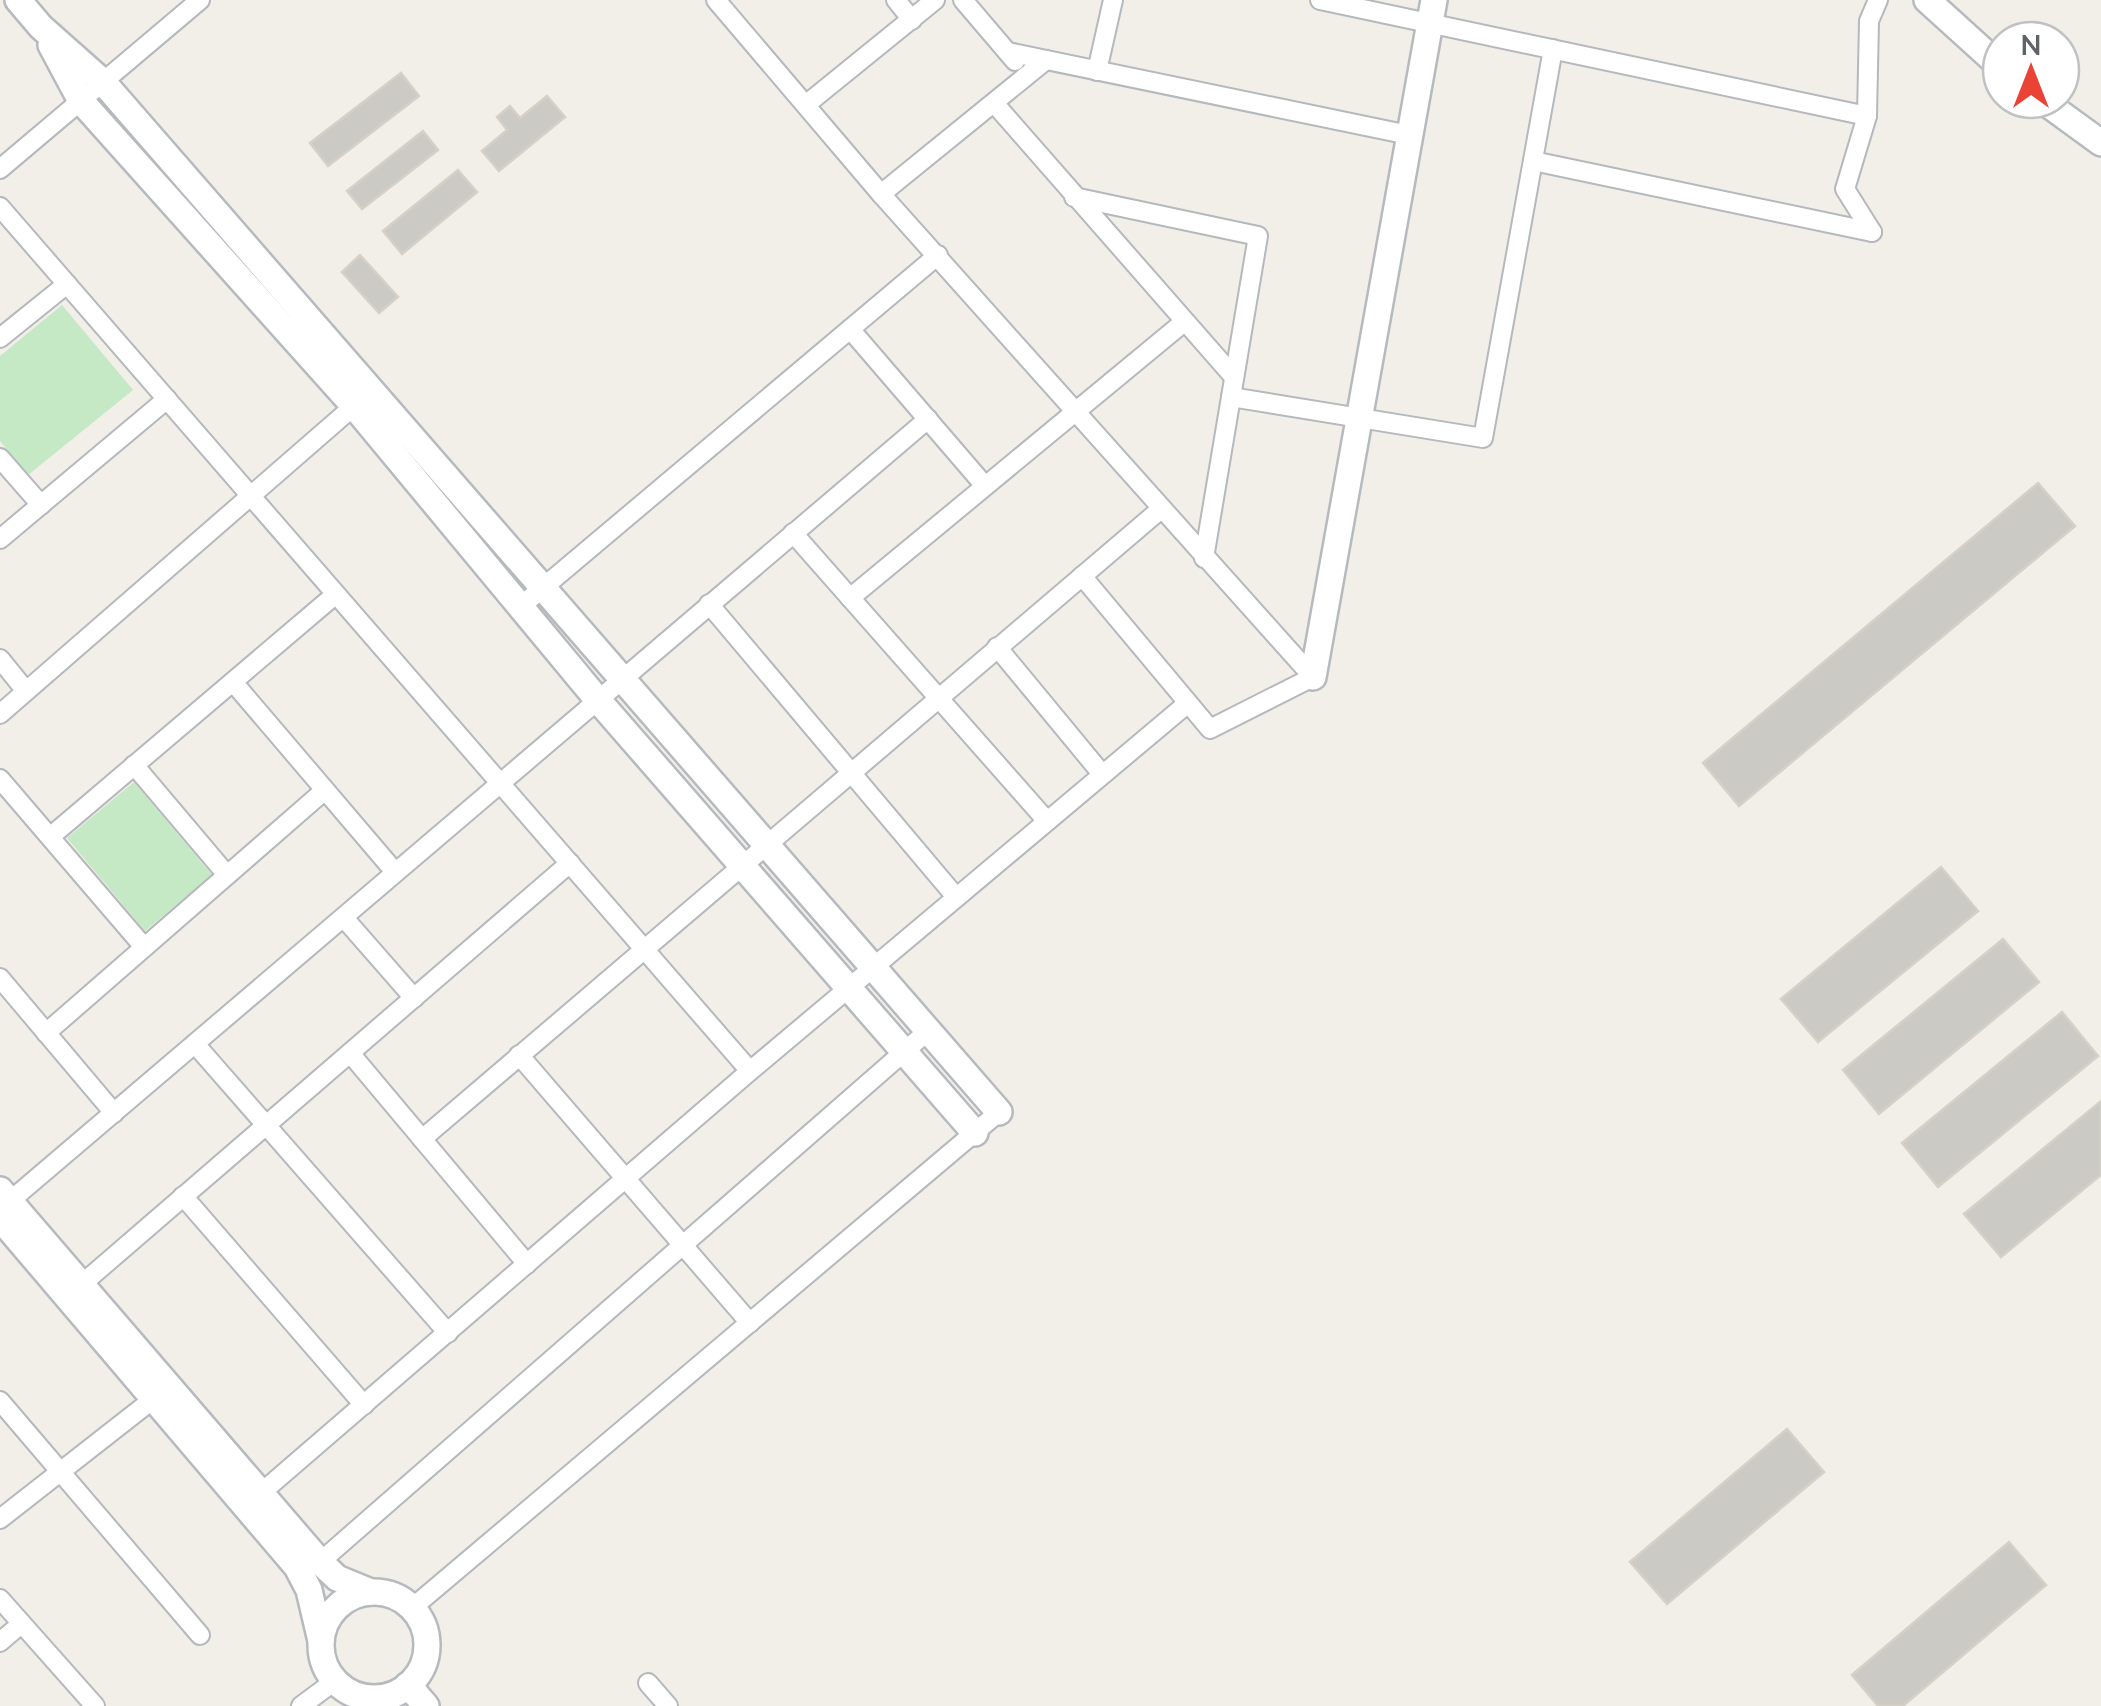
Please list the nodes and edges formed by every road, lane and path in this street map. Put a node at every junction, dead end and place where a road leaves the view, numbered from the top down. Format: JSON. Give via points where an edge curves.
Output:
{"nodes":[{"id":1,"x":18,"y":0,"type":"edge"},
{"id":2,"x":200,"y":0,"type":"edge"},
{"id":3,"x":716,"y":0,"type":"edge"},
{"id":4,"x":896,"y":0,"type":"edge"},
{"id":5,"x":935,"y":0,"type":"edge"},
{"id":6,"x":963,"y":0,"type":"edge"},
{"id":7,"x":1114,"y":0,"type":"edge"},
{"id":8,"x":1320,"y":0,"type":"edge"},
{"id":9,"x":1878,"y":0,"type":"edge"},
{"id":10,"x":1926,"y":0,"type":"edge"},
{"id":11,"x":1431,"y":12,"type":"edge"},
{"id":12,"x":912,"y":20,"type":"junction"},
{"id":13,"x":41,"y":28,"type":"junction"},
{"id":14,"x":1553,"y":49,"type":"junction"},
{"id":15,"x":1981,"y":49,"type":"edge"},
{"id":16,"x":1008,"y":52,"type":"junction"},
{"id":17,"x":1046,"y":60,"type":"junction"},
{"id":18,"x":1097,"y":71,"type":"junction"},
{"id":19,"x":1027,"y":76,"type":"junction"},
{"id":20,"x":103,"y":82,"type":"junction"},
{"id":21,"x":81,"y":100,"type":"junction"},
{"id":22,"x":994,"y":103,"type":"junction"},
{"id":23,"x":808,"y":104,"type":"junction"},
{"id":24,"x":1867,"y":116,"type":"junction"},
{"id":25,"x":2069,"y":120,"type":"edge"},
{"id":26,"x":1409,"y":136,"type":"junction"},
{"id":27,"x":2101,"y":143,"type":"edge"},
{"id":28,"x":1533,"y":161,"type":"junction"},
{"id":29,"x":0,"y":169,"type":"edge"},
{"id":30,"x":881,"y":194,"type":"junction"},
{"id":31,"x":1074,"y":197,"type":"junction"},
{"id":32,"x":0,"y":206,"type":"edge"},
{"id":33,"x":938,"y":255,"type":"junction"},
{"id":34,"x":67,"y":284,"type":"junction"},
{"id":35,"x":1184,"y":322,"type":"junction"},
{"id":36,"x":850,"y":329,"type":"junction"},
{"id":37,"x":0,"y":338,"type":"edge"},
{"id":38,"x":1234,"y":377,"type":"junction"},
{"id":39,"x":1231,"y":397,"type":"junction"},
{"id":40,"x":167,"y":399,"type":"junction"},
{"id":41,"x":362,"y":399,"type":"junction"},
{"id":42,"x":1077,"y":410,"type":"junction"},
{"id":43,"x":1360,"y":416,"type":"junction"},
{"id":44,"x":928,"y":419,"type":"junction"},
{"id":45,"x":0,"y":458,"type":"edge"},
{"id":46,"x":985,"y":486,"type":"junction"},
{"id":47,"x":251,"y":496,"type":"junction"},
{"id":48,"x":41,"y":505,"type":"junction"},
{"id":49,"x":1162,"y":509,"type":"junction"},
{"id":50,"x":794,"y":532,"type":"junction"},
{"id":51,"x":0,"y":540,"type":"edge"},
{"id":52,"x":1204,"y":558,"type":"junction"},
{"id":53,"x":1082,"y":576,"type":"junction"},
{"id":54,"x":545,"y":588,"type":"junction"},
{"id":55,"x":336,"y":594,"type":"junction"},
{"id":56,"x":850,"y":598,"type":"junction"},
{"id":57,"x":709,"y":604,"type":"junction"},
{"id":58,"x":520,"y":606,"type":"junction"},
{"id":59,"x":997,"y":647,"type":"junction"},
{"id":60,"x":0,"y":659,"type":"edge"},
{"id":61,"x":622,"y":677,"type":"junction"},
{"id":62,"x":1313,"y":677,"type":"junction"},
{"id":63,"x":232,"y":682,"type":"junction"},
{"id":64,"x":26,"y":690,"type":"junction"},
{"id":65,"x":938,"y":697,"type":"junction"},
{"id":66,"x":597,"y":699,"type":"junction"},
{"id":67,"x":1188,"y":702,"type":"junction"},
{"id":68,"x":0,"y":714,"type":"edge"},
{"id":69,"x":134,"y":765,"type":"junction"},
{"id":70,"x":850,"y":771,"type":"junction"},
{"id":71,"x":1102,"y":774,"type":"junction"},
{"id":72,"x":0,"y":779,"type":"edge"},
{"id":73,"x":500,"y":782,"type":"junction"},
{"id":74,"x":325,"y":790,"type":"junction"},
{"id":75,"x":1047,"y":821,"type":"junction"},
{"id":76,"x":50,"y":837,"type":"junction"},
{"id":77,"x":766,"y":841,"type":"junction"},
{"id":78,"x":742,"y":862,"type":"junction"},
{"id":79,"x":570,"y":863,"type":"junction"},
{"id":80,"x":395,"y":872,"type":"junction"},
{"id":81,"x":227,"y":875,"type":"junction"},
{"id":82,"x":956,"y":896,"type":"junction"},
{"id":83,"x":344,"y":918,"type":"junction"},
{"id":84,"x":144,"y":947,"type":"junction"},
{"id":85,"x":643,"y":948,"type":"junction"},
{"id":86,"x":874,"y":966,"type":"junction"},
{"id":87,"x":0,"y":978,"type":"edge"},
{"id":88,"x":848,"y":989,"type":"junction"},
{"id":89,"x":414,"y":998,"type":"junction"},
{"id":90,"x":929,"y":1030,"type":"junction"},
{"id":91,"x":46,"y":1033,"type":"junction"},
{"id":92,"x":195,"y":1044,"type":"junction"},
{"id":93,"x":905,"y":1051,"type":"junction"},
{"id":94,"x":350,"y":1053,"type":"junction"},
{"id":95,"x":519,"y":1055,"type":"junction"},
{"id":96,"x":750,"y":1071,"type":"junction"},
{"id":97,"x":999,"y":1112,"type":"joint"},
{"id":98,"x":114,"y":1113,"type":"junction"},
{"id":99,"x":266,"y":1125,"type":"junction"},
{"id":100,"x":975,"y":1133,"type":"junction"},
{"id":101,"x":422,"y":1138,"type":"junction"},
{"id":102,"x":626,"y":1179,"type":"junction"},
{"id":103,"x":184,"y":1196,"type":"junction"},
{"id":104,"x":3,"y":1205,"type":"edge"},
{"id":105,"x":683,"y":1245,"type":"junction"},
{"id":106,"x":527,"y":1264,"type":"junction"},
{"id":107,"x":82,"y":1284,"type":"junction"},
{"id":108,"x":750,"y":1323,"type":"junction"},
{"id":109,"x":448,"y":1333,"type":"junction"},
{"id":110,"x":161,"y":1393,"type":"junction"},
{"id":111,"x":0,"y":1401,"type":"edge"},
{"id":112,"x":364,"y":1404,"type":"junction"},
{"id":113,"x":62,"y":1470,"type":"junction"},
{"id":114,"x":261,"y":1493,"type":"junction"},
{"id":115,"x":0,"y":1519,"type":"edge"},
{"id":116,"x":320,"y":1562,"type":"junction"},
{"id":117,"x":372,"y":1592,"type":"junction"},
{"id":118,"x":0,"y":1599,"type":"edge"},
{"id":119,"x":412,"y":1608,"type":"junction"},
{"id":120,"x":21,"y":1624,"type":"junction"},
{"id":121,"x":200,"y":1635,"type":"dead end"},
{"id":122,"x":322,"y":1641,"type":"junction"},
{"id":123,"x":0,"y":1642,"type":"edge"},
{"id":124,"x":336,"y":1680,"type":"junction"},
{"id":125,"x":648,"y":1683,"type":"dead end"},
{"id":126,"x":408,"y":1685,"type":"junction"},
{"id":127,"x":95,"y":1706,"type":"edge"},
{"id":128,"x":301,"y":1706,"type":"edge"},
{"id":129,"x":426,"y":1706,"type":"edge"},
{"id":130,"x":668,"y":1706,"type":"edge"}],
"edges":[{"from":1,"to":13,"type":"street"},
{"from":2,"to":20,"type":"street"},
{"from":3,"to":23,"type":"street"},
{"from":4,"to":12,"type":"street"},
{"from":5,"to":12,"type":"street"},
{"from":6,"to":16,"type":"street"},
{"from":7,"to":18,"type":"street"},
{"from":8,"to":11,"type":"street"},
{"from":9,"to":24,"type":"street","via":[[1868,21]]},
{"from":10,"to":15,"type":"street"},
{"from":11,"to":14,"type":"street"},
{"from":11,"to":26,"type":"street"},
{"from":12,"to":23,"type":"street"},
{"from":13,"to":20,"type":"street"},
{"from":13,"to":21,"type":"street"},
{"from":14,"to":24,"type":"street"},
{"from":14,"to":28,"type":"street"},
{"from":16,"to":17,"type":"street"},
{"from":16,"to":19,"type":"street"},
{"from":17,"to":18,"type":"street"},
{"from":17,"to":19,"type":"street"},
{"from":18,"to":26,"type":"street"},
{"from":19,"to":22,"type":"street"},
{"from":20,"to":21,"type":"street"},
{"from":20,"to":41,"type":"street"},
{"from":21,"to":29,"type":"street"},
{"from":21,"to":41,"type":"street"},
{"from":22,"to":30,"type":"street"},
{"from":22,"to":31,"type":"street"},
{"from":23,"to":30,"type":"street"},
{"from":24,"to":28,"type":"street","via":[[1845,189],[1872,232]]},
{"from":25,"to":27,"type":"street"},
{"from":26,"to":43,"type":"street"},
{"from":28,"to":43,"type":"street","via":[[1483,438]]},
{"from":30,"to":33,"type":"street"},
{"from":31,"to":35,"type":"street"},
{"from":31,"to":38,"type":"street","via":[[1258,236]]},
{"from":32,"to":34,"type":"street"},
{"from":33,"to":36,"type":"street"},
{"from":33,"to":42,"type":"street"},
{"from":34,"to":37,"type":"street"},
{"from":34,"to":40,"type":"street"},
{"from":35,"to":38,"type":"street"},
{"from":35,"to":42,"type":"street"},
{"from":36,"to":44,"type":"street"},
{"from":36,"to":54,"type":"street"},
{"from":38,"to":39,"type":"street"},
{"from":39,"to":43,"type":"street"},
{"from":39,"to":52,"type":"street"},
{"from":40,"to":47,"type":"street"},
{"from":40,"to":48,"type":"street"},
{"from":41,"to":47,"type":"street"},
{"from":41,"to":54,"type":"street"},
{"from":41,"to":58,"type":"street"},
{"from":42,"to":46,"type":"street"},
{"from":42,"to":49,"type":"street"},
{"from":43,"to":62,"type":"street"},
{"from":44,"to":46,"type":"street"},
{"from":44,"to":50,"type":"street"},
{"from":45,"to":48,"type":"street"},
{"from":46,"to":56,"type":"street"},
{"from":47,"to":55,"type":"street"},
{"from":47,"to":64,"type":"street"},
{"from":48,"to":51,"type":"street"},
{"from":49,"to":52,"type":"street"},
{"from":49,"to":53,"type":"street"},
{"from":50,"to":56,"type":"street"},
{"from":50,"to":57,"type":"street"},
{"from":52,"to":62,"type":"street"},
{"from":53,"to":59,"type":"street"},
{"from":53,"to":67,"type":"street"},
{"from":54,"to":58,"type":"street"},
{"from":54,"to":61,"type":"street"},
{"from":55,"to":63,"type":"street"},
{"from":55,"to":73,"type":"street"},
{"from":56,"to":65,"type":"street"},
{"from":57,"to":61,"type":"street"},
{"from":57,"to":70,"type":"street"},
{"from":58,"to":66,"type":"street"},
{"from":59,"to":65,"type":"street"},
{"from":59,"to":71,"type":"street"},
{"from":60,"to":64,"type":"street"},
{"from":61,"to":66,"type":"street"},
{"from":61,"to":77,"type":"street"},
{"from":62,"to":67,"type":"street","via":[[1210,730]]},
{"from":63,"to":69,"type":"street"},
{"from":63,"to":74,"type":"street"},
{"from":64,"to":68,"type":"street"},
{"from":65,"to":70,"type":"street"},
{"from":65,"to":75,"type":"street"},
{"from":66,"to":73,"type":"street"},
{"from":66,"to":78,"type":"street"},
{"from":67,"to":71,"type":"street"},
{"from":69,"to":76,"type":"street"},
{"from":69,"to":81,"type":"street"},
{"from":70,"to":77,"type":"street"},
{"from":70,"to":82,"type":"street"},
{"from":71,"to":75,"type":"street"},
{"from":72,"to":76,"type":"street"},
{"from":73,"to":79,"type":"street"},
{"from":73,"to":80,"type":"street"},
{"from":74,"to":80,"type":"street"},
{"from":74,"to":81,"type":"street"},
{"from":75,"to":82,"type":"street"},
{"from":76,"to":84,"type":"street"},
{"from":77,"to":78,"type":"street"},
{"from":77,"to":86,"type":"street"},
{"from":78,"to":85,"type":"street"},
{"from":78,"to":88,"type":"street"},
{"from":79,"to":85,"type":"street"},
{"from":79,"to":89,"type":"street"},
{"from":80,"to":83,"type":"street"},
{"from":81,"to":84,"type":"street"},
{"from":82,"to":86,"type":"street"},
{"from":83,"to":89,"type":"street"},
{"from":83,"to":92,"type":"street"},
{"from":84,"to":91,"type":"street"},
{"from":85,"to":95,"type":"street"},
{"from":85,"to":96,"type":"street"},
{"from":86,"to":88,"type":"street"},
{"from":86,"to":90,"type":"street"},
{"from":87,"to":91,"type":"street"},
{"from":88,"to":93,"type":"street"},
{"from":88,"to":96,"type":"street"},
{"from":89,"to":94,"type":"street"},
{"from":90,"to":93,"type":"street"},
{"from":90,"to":97,"type":"street"},
{"from":91,"to":98,"type":"street"},
{"from":92,"to":98,"type":"street"},
{"from":92,"to":99,"type":"street"},
{"from":93,"to":100,"type":"street"},
{"from":93,"to":105,"type":"street"},
{"from":94,"to":99,"type":"street"},
{"from":94,"to":101,"type":"street"},
{"from":95,"to":101,"type":"street"},
{"from":95,"to":102,"type":"street"},
{"from":96,"to":102,"type":"street"},
{"from":97,"to":100,"type":"street"},
{"from":98,"to":104,"type":"street"},
{"from":99,"to":103,"type":"street"},
{"from":99,"to":109,"type":"street"},
{"from":100,"to":108,"type":"street"},
{"from":101,"to":106,"type":"street"},
{"from":102,"to":105,"type":"street"},
{"from":102,"to":106,"type":"street"},
{"from":103,"to":107,"type":"street"},
{"from":103,"to":112,"type":"street"},
{"from":104,"to":107,"type":"street"},
{"from":104,"to":110,"type":"street"},
{"from":105,"to":108,"type":"street"},
{"from":105,"to":116,"type":"street"},
{"from":106,"to":109,"type":"street"},
{"from":107,"to":110,"type":"street"},
{"from":108,"to":119,"type":"street"},
{"from":109,"to":112,"type":"street"},
{"from":110,"to":113,"type":"street"},
{"from":110,"to":114,"type":"street"},
{"from":110,"to":122,"type":"street","via":[[296,1567]]},
{"from":111,"to":113,"type":"street"},
{"from":112,"to":114,"type":"street"},
{"from":113,"to":115,"type":"street"},
{"from":113,"to":121,"type":"street"},
{"from":114,"to":116,"type":"street"},
{"from":116,"to":117,"type":"street","via":[[337,1578]]},
{"from":117,"to":119,"type":"street","via":[[396,1596]]},
{"from":117,"to":122,"type":"street","via":[[337,1607]]},
{"from":118,"to":120,"type":"street"},
{"from":119,"to":126,"type":"street","via":[[427,1648]]},
{"from":120,"to":123,"type":"street"},
{"from":120,"to":127,"type":"street"},
{"from":122,"to":124,"type":"street"},
{"from":124,"to":126,"type":"street","via":[[364,1696],[390,1695]]},
{"from":124,"to":128,"type":"street"},
{"from":125,"to":130,"type":"street"},
{"from":126,"to":129,"type":"street"}]}
